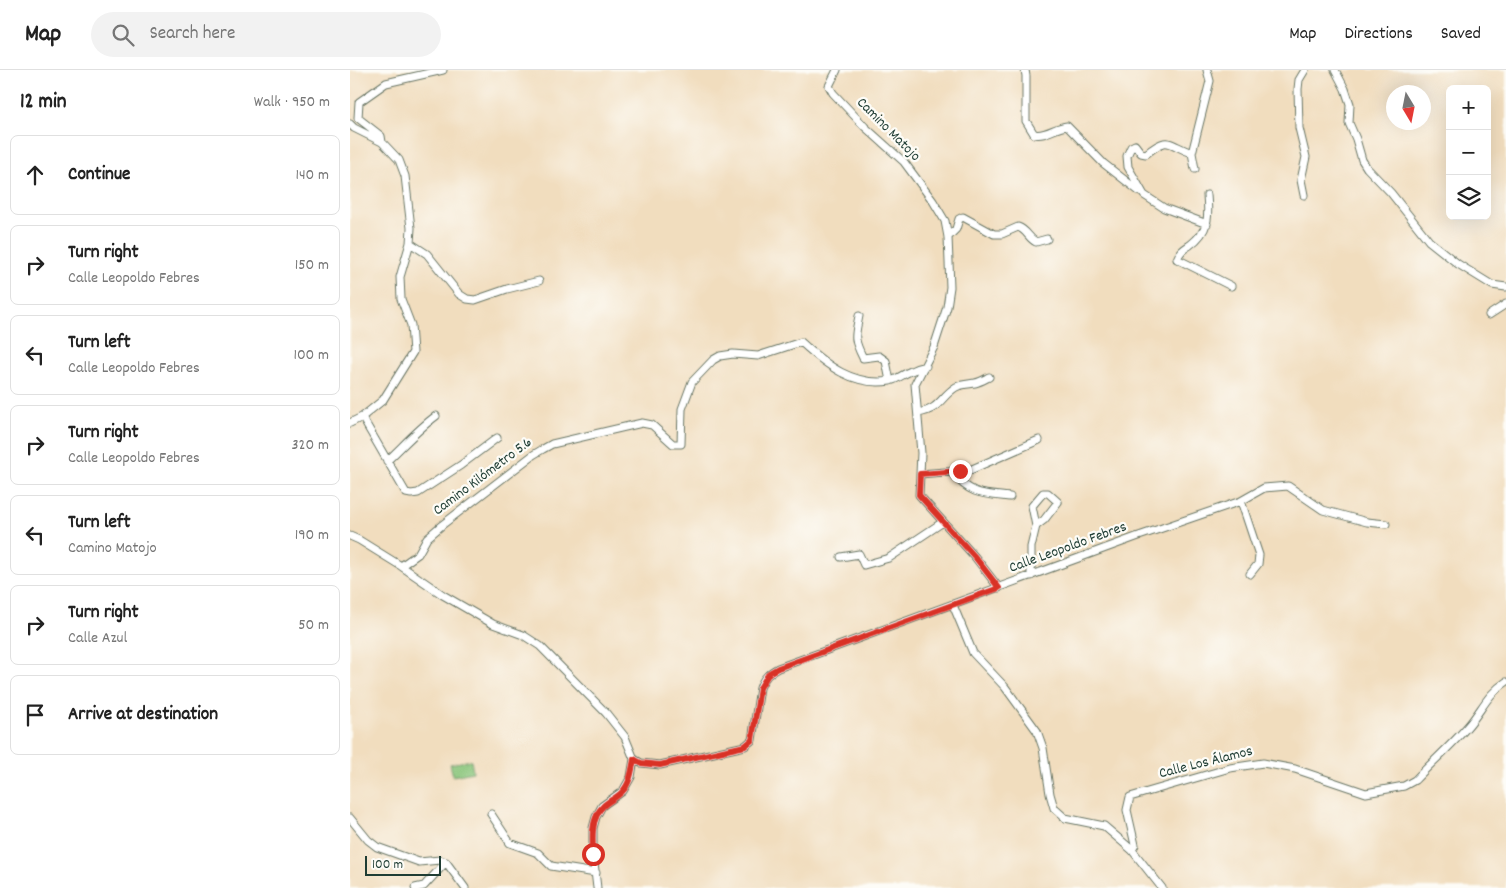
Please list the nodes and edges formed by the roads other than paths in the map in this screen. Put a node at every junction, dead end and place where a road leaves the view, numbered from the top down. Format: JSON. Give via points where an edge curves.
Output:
{"nodes":[{"id":1,"x":442,"y":70,"type":"edge"},
{"id":2,"x":837,"y":70,"type":"edge"},
{"id":3,"x":1025,"y":70,"type":"edge"},
{"id":4,"x":1207,"y":70,"type":"edge"},
{"id":5,"x":1305,"y":70,"type":"edge"},
{"id":6,"x":1334,"y":70,"type":"edge"},
{"id":7,"x":350,"y":124,"type":"edge"},
{"id":8,"x":382,"y":142,"type":"junction"},
{"id":9,"x":1192,"y":153,"type":"junction"},
{"id":10,"x":1194,"y":169,"type":"dead end"},
{"id":11,"x":1144,"y":195,"type":"junction"},
{"id":12,"x":1207,"y":195,"type":"dead end"},
{"id":13,"x":1304,"y":195,"type":"dead end"},
{"id":14,"x":1207,"y":224,"type":"junction"},
{"id":15,"x":948,"y":238,"type":"junction"},
{"id":16,"x":1047,"y":239,"type":"dead end"},
{"id":17,"x":410,"y":243,"type":"junction"},
{"id":18,"x":539,"y":280,"type":"dead end"},
{"id":19,"x":1230,"y":286,"type":"dead end"},
{"id":20,"x":1506,"y":287,"type":"edge"},
{"id":21,"x":1506,"y":304,"type":"edge"},
{"id":22,"x":1489,"y":314,"type":"dead end"},
{"id":23,"x":859,"y":316,"type":"dead end"},
{"id":24,"x":926,"y":366,"type":"junction"},
{"id":25,"x":989,"y":376,"type":"dead end"},
{"id":26,"x":890,"y":381,"type":"junction"},
{"id":27,"x":918,"y":413,"type":"junction"},
{"id":28,"x":436,"y":416,"type":"dead end"},
{"id":29,"x":362,"y":417,"type":"junction"},
{"id":30,"x":350,"y":423,"type":"edge"},
{"id":31,"x":497,"y":438,"type":"dead end"},
{"id":32,"x":1039,"y":440,"type":"dead end"},
{"id":33,"x":387,"y":461,"type":"junction"},
{"id":34,"x":951,"y":472,"type":"junction"},
{"id":35,"x":920,"y":474,"type":"junction"},
{"id":36,"x":1010,"y":497,"type":"dead end"},
{"id":37,"x":1241,"y":501,"type":"junction"},
{"id":38,"x":943,"y":522,"type":"junction"},
{"id":39,"x":1386,"y":524,"type":"dead end"},
{"id":40,"x":1036,"y":526,"type":"junction"},
{"id":41,"x":350,"y":536,"type":"edge"},
{"id":42,"x":841,"y":557,"type":"dead end"},
{"id":43,"x":401,"y":566,"type":"junction"},
{"id":44,"x":1250,"y":574,"type":"dead end"},
{"id":45,"x":1030,"y":576,"type":"junction"},
{"id":46,"x":999,"y":588,"type":"junction"},
{"id":47,"x":953,"y":605,"type":"junction"},
{"id":48,"x":1506,"y":682,"type":"edge"},
{"id":49,"x":634,"y":759,"type":"junction"},
{"id":50,"x":491,"y":814,"type":"dead end"},
{"id":51,"x":350,"y":818,"type":"edge"},
{"id":52,"x":1132,"y":850,"type":"junction"},
{"id":53,"x":446,"y":862,"type":"junction"},
{"id":54,"x":596,"y":873,"type":"junction"},
{"id":55,"x":415,"y":888,"type":"edge"},
{"id":56,"x":464,"y":888,"type":"edge"},
{"id":57,"x":597,"y":888,"type":"edge"},
{"id":58,"x":1162,"y":888,"type":"edge"}],
"edges":[{"from":1,"to":8,"type":"street","via":[[386,83],[359,102],[358,118],[381,136]]},
{"from":2,"to":15,"type":"street","name":"Camino Matojo","via":[[829,86],[833,93],[904,162],[946,221]]},
{"from":3,"to":11,"type":"street","via":[[1026,121],[1034,134],[1067,126],[1103,163]]},
{"from":4,"to":9,"type":"street","via":[[1210,81]]},
{"from":5,"to":13,"type":"street","via":[[1298,89],[1299,128],[1306,157],[1300,180]]},
{"from":6,"to":20,"type":"street","via":[[1345,89],[1350,104],[1349,123],[1367,168],[1428,241],[1458,264],[1492,284]]},
{"from":7,"to":8,"type":"street"},
{"from":8,"to":17,"type":"street","via":[[399,160],[405,176]]},
{"from":9,"to":10,"type":"street"},
{"from":9,"to":11,"type":"street","via":[[1168,141],[1146,154],[1140,153],[1135,145],[1131,147],[1127,156],[1128,167]]},
{"from":11,"to":14,"type":"street","via":[[1164,208]]},
{"from":12,"to":14,"type":"street"},
{"from":14,"to":19,"type":"street","via":[[1202,235],[1180,252],[1177,259]]},
{"from":15,"to":16,"type":"street","via":[[963,217],[994,234],[1002,234],[1018,226],[1031,240]]},
{"from":15,"to":24,"type":"street","name":"Camino Matojo","via":[[950,287],[947,307]]},
{"from":17,"to":18,"type":"street","via":[[427,254],[459,294],[467,299],[476,300]]},
{"from":17,"to":29,"type":"street","via":[[400,277],[401,299],[411,325],[413,352],[383,400]]},
{"from":21,"to":22,"type":"street"},
{"from":23,"to":26,"type":"street","via":[[854,339],[857,346],[863,358],[879,356],[886,361]]},
{"from":24,"to":26,"type":"street","name":"Camino Kilómetro 5.6"},
{"from":24,"to":27,"type":"street","name":"Camino Matojo","via":[[915,384]]},
{"from":25,"to":27,"type":"street","via":[[978,383],[956,387],[938,406]]},
{"from":26,"to":43,"type":"street","name":"Camino Kilómetro 5.6","via":[[866,382],[842,373],[821,361],[801,342],[758,356],[720,356],[692,382],[682,409],[681,444],[673,444],[652,425],[642,423],[552,444],[442,525],[427,538],[418,554]]},
{"from":27,"to":35,"type":"street","name":"Camino Matojo"},
{"from":28,"to":33,"type":"street","via":[[418,429]]},
{"from":29,"to":30,"type":"street"},
{"from":29,"to":33,"type":"street"},
{"from":31,"to":33,"type":"street","via":[[418,493],[406,493]]},
{"from":32,"to":34,"type":"street","via":[[970,470]]},
{"from":34,"to":35,"type":"street"},
{"from":34,"to":36,"type":"street","via":[[974,491]]},
{"from":35,"to":38,"type":"street","name":"Camino Matojo","via":[[919,495]]},
{"from":37,"to":39,"type":"street","name":"Calle Leopoldo Febres","via":[[1264,488],[1288,486],[1323,510]]},
{"from":37,"to":44,"type":"street","via":[[1259,555],[1258,564]]},
{"from":37,"to":45,"type":"street","name":"Calle Leopoldo Febres"},
{"from":38,"to":42,"type":"street","via":[[889,558],[864,565],[859,554]]},
{"from":38,"to":46,"type":"street","name":"Camino Matojo"},
{"from":40,"to":40,"type":"street","via":[[1058,502],[1048,493],[1043,493],[1032,506]]},
{"from":40,"to":45,"type":"street"},
{"from":41,"to":43,"type":"street"},
{"from":43,"to":49,"type":"street","via":[[443,596],[540,646],[606,713],[624,737]]},
{"from":45,"to":46,"type":"street","name":"Calle Leopoldo Febres"},
{"from":46,"to":47,"type":"street","name":"Calle Leopoldo Febres"},
{"from":47,"to":49,"type":"street","name":"Calle Leopoldo Febres","via":[[769,673],[760,688],[752,740],[745,746],[660,765]]},
{"from":47,"to":52,"type":"street","via":[[972,653],[1005,688],[1037,731],[1054,808],[1064,818],[1104,826]]},
{"from":48,"to":52,"type":"street","name":"Calle Los Álamos","via":[[1495,689],[1468,726],[1415,780],[1404,786],[1366,793],[1295,769],[1263,763],[1230,768],[1130,796],[1127,810],[1135,845]]},
{"from":49,"to":54,"type":"street","via":[[631,778],[623,791],[602,806],[596,817],[593,828]]},
{"from":50,"to":54,"type":"street","via":[[510,843],[538,853],[551,866]]},
{"from":51,"to":53,"type":"street","via":[[377,848],[419,862]]},
{"from":52,"to":58,"type":"street"},
{"from":53,"to":55,"type":"street","via":[[424,886]]},
{"from":53,"to":56,"type":"street"},
{"from":54,"to":57,"type":"street"}]}
